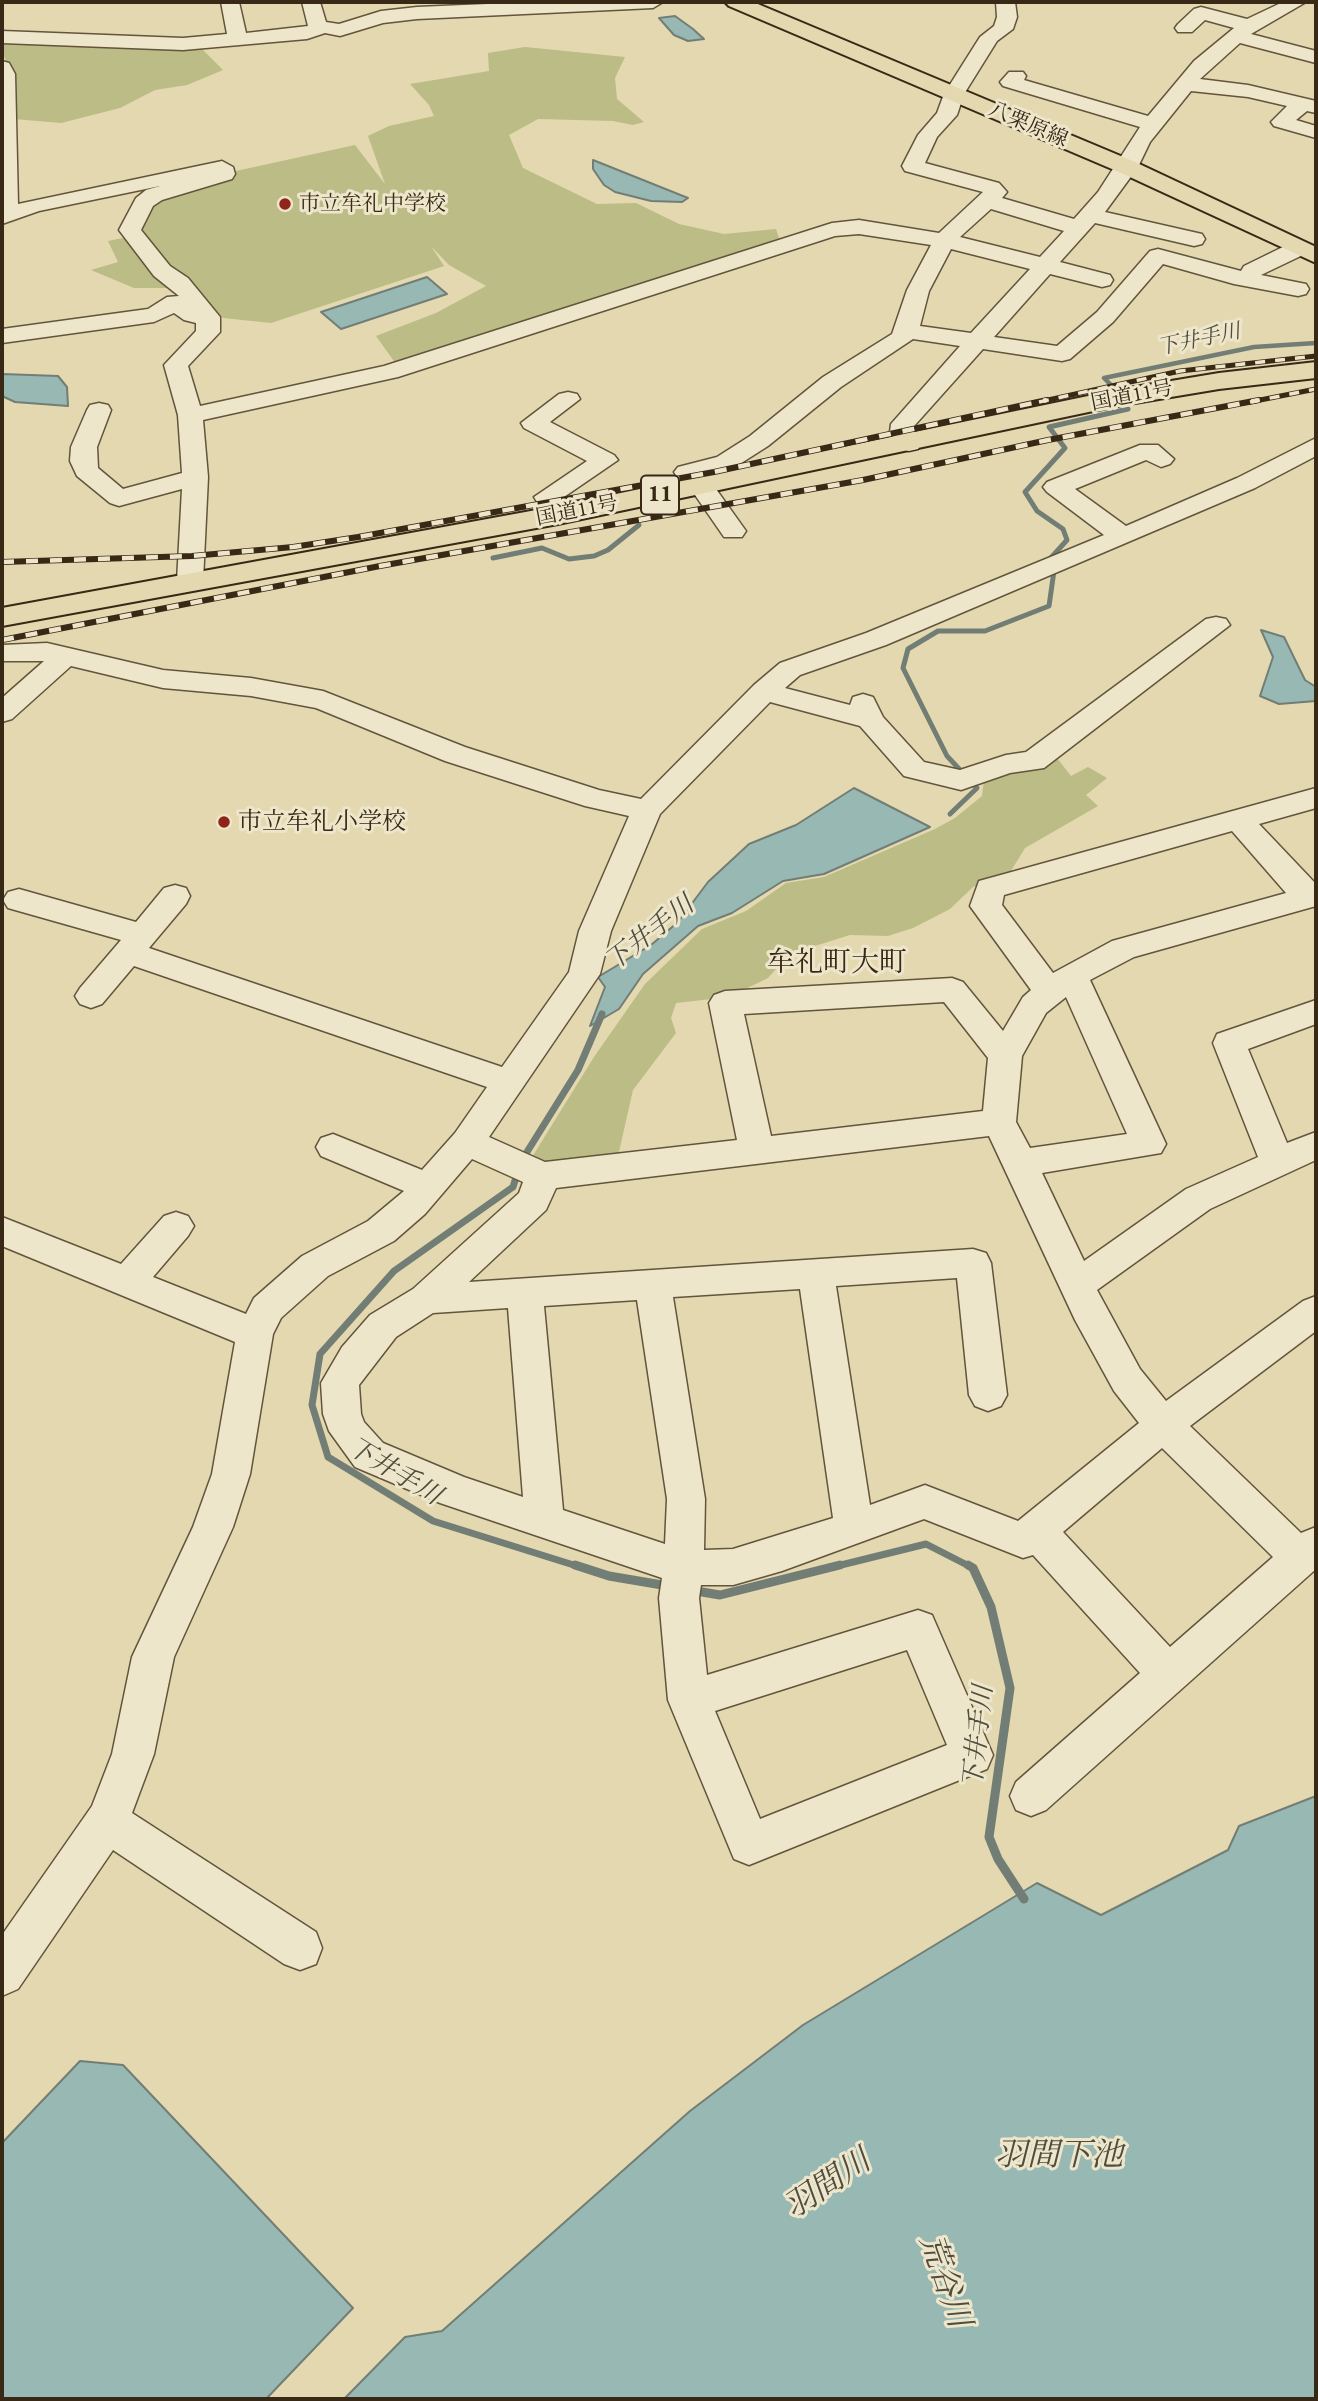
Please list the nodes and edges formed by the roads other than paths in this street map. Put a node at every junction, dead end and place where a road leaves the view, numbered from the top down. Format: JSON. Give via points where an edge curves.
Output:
{"nodes":[{"id":1,"x":230,"y":2,"type":"edge"},
{"id":2,"x":311,"y":2,"type":"edge"},
{"id":3,"x":653,"y":2,"type":"edge"},
{"id":4,"x":736,"y":2,"type":"edge"},
{"id":5,"x":1005,"y":2,"type":"edge"},
{"id":6,"x":1261,"y":2,"type":"edge"},
{"id":7,"x":1297,"y":2,"type":"edge"},
{"id":8,"x":318,"y":26,"type":"junction"},
{"id":9,"x":1185,"y":28,"type":"dead end"},
{"id":10,"x":1242,"y":31,"type":"junction"},
{"id":11,"x":2,"y":37,"type":"edge"},
{"id":12,"x":238,"y":40,"type":"junction"},
{"id":13,"x":1313,"y":64,"type":"edge"},
{"id":14,"x":2,"y":67,"type":"edge"},
{"id":15,"x":1016,"y":76,"type":"dead end"},
{"id":16,"x":1186,"y":84,"type":"junction"},
{"id":17,"x":954,"y":94,"type":"junction"},
{"id":18,"x":1310,"y":105,"type":"edge"},
{"id":19,"x":1152,"y":124,"type":"junction"},
{"id":20,"x":1316,"y":132,"type":"edge"},
{"id":21,"x":1127,"y":167,"type":"junction"},
{"id":22,"x":1106,"y":197,"type":"junction"},
{"id":23,"x":988,"y":201,"type":"junction"},
{"id":24,"x":4,"y":215,"type":"edge"},
{"id":25,"x":1084,"y":222,"type":"junction"},
{"id":26,"x":944,"y":240,"type":"junction"},
{"id":27,"x":1308,"y":252,"type":"edge"},
{"id":28,"x":1045,"y":266,"type":"junction"},
{"id":29,"x":1252,"y":271,"type":"dead end"},
{"id":30,"x":1102,"y":280,"type":"dead end"},
{"id":31,"x":1298,"y":289,"type":"dead end"},
{"id":32,"x":208,"y":317,"type":"junction"},
{"id":33,"x":907,"y":331,"type":"junction"},
{"id":34,"x":2,"y":336,"type":"edge"},
{"id":35,"x":977,"y":343,"type":"junction"},
{"id":36,"x":1316,"y":370,"type":"edge"},
{"id":37,"x":568,"y":399,"type":"dead end"},
{"id":38,"x":99,"y":410,"type":"dead end"},
{"id":39,"x":190,"y":415,"type":"junction"},
{"id":40,"x":909,"y":444,"type":"junction"},
{"id":41,"x":1316,"y":446,"type":"edge"},
{"id":42,"x":1161,"y":459,"type":"dead end"},
{"id":43,"x":195,"y":477,"type":"junction"},
{"id":44,"x":699,"y":487,"type":"junction"},
{"id":45,"x":558,"y":515,"type":"junction"},
{"id":46,"x":733,"y":531,"type":"dead end"},
{"id":47,"x":1123,"y":536,"type":"junction"},
{"id":48,"x":190,"y":581,"type":"junction"},
{"id":49,"x":2,"y":616,"type":"edge"},
{"id":50,"x":1216,"y":625,"type":"dead end"},
{"id":51,"x":32,"y":651,"type":"junction"},
{"id":52,"x":2,"y":653,"type":"edge"},
{"id":53,"x":65,"y":657,"type":"junction"},
{"id":54,"x":764,"y":691,"type":"junction"},
{"id":55,"x":2,"y":713,"type":"edge"},
{"id":56,"x":1316,"y":799,"type":"edge"},
{"id":57,"x":647,"y":810,"type":"junction"},
{"id":58,"x":1238,"y":819,"type":"junction"},
{"id":59,"x":175,"y":896,"type":"dead end"},
{"id":60,"x":1312,"y":896,"type":"edge"},
{"id":61,"x":19,"y":900,"type":"dead end"},
{"id":62,"x":135,"y":943,"type":"junction"},
{"id":63,"x":1060,"y":984,"type":"junction"},
{"id":64,"x":91,"y":996,"type":"dead end"},
{"id":65,"x":1316,"y":1012,"type":"edge"},
{"id":66,"x":1005,"y":1056,"type":"junction"},
{"id":67,"x":509,"y":1082,"type":"junction"},
{"id":68,"x":999,"y":1122,"type":"junction"},
{"id":69,"x":467,"y":1142,"type":"junction"},
{"id":70,"x":1316,"y":1145,"type":"edge"},
{"id":71,"x":358,"y":1147,"type":"dead end"},
{"id":72,"x":757,"y":1151,"type":"junction"},
{"id":73,"x":1277,"y":1161,"type":"junction"},
{"id":74,"x":1020,"y":1163,"type":"junction"},
{"id":75,"x":528,"y":1170,"type":"junction"},
{"id":76,"x":429,"y":1187,"type":"junction"},
{"id":77,"x":176,"y":1226,"type":"dead end"},
{"id":78,"x":2,"y":1231,"type":"edge"},
{"id":79,"x":816,"y":1274,"type":"junction"},
{"id":80,"x":127,"y":1282,"type":"junction"},
{"id":81,"x":653,"y":1284,"type":"junction"},
{"id":82,"x":1077,"y":1285,"type":"junction"},
{"id":83,"x":525,"y":1293,"type":"junction"},
{"id":84,"x":426,"y":1299,"type":"junction"},
{"id":85,"x":1316,"y":1311,"type":"edge"},
{"id":86,"x":255,"y":1334,"type":"junction"},
{"id":87,"x":989,"y":1395,"type":"dead end"},
{"id":88,"x":1163,"y":1425,"type":"junction"},
{"id":89,"x":544,"y":1521,"type":"junction"},
{"id":90,"x":854,"y":1528,"type":"junction"},
{"id":91,"x":1036,"y":1530,"type":"junction"},
{"id":92,"x":1308,"y":1551,"type":"edge"},
{"id":93,"x":682,"y":1580,"type":"junction"},
{"id":94,"x":1168,"y":1674,"type":"junction"},
{"id":95,"x":689,"y":1700,"type":"junction"},
{"id":96,"x":1031,"y":1796,"type":"dead end"},
{"id":97,"x":107,"y":1821,"type":"junction"},
{"id":98,"x":300,"y":1948,"type":"dead end"},
{"id":99,"x":2,"y":1973,"type":"edge"}],
"edges":[{"from":1,"to":12,"type":"street"},
{"from":2,"to":8,"type":"street"},
{"from":3,"to":8,"type":"street","via":[[381,17],[340,30]]},
{"from":4,"to":17,"type":"main road","name":"八栗原線"},
{"from":5,"to":17,"type":"street","via":[[1003,29],[990,37]]},
{"from":6,"to":7,"type":"street"},
{"from":7,"to":10,"type":"street"},
{"from":8,"to":12,"type":"street","via":[[307,33]]},
{"from":9,"to":10,"type":"street","via":[[1201,13]]},
{"from":10,"to":13,"type":"street"},
{"from":10,"to":16,"type":"street"},
{"from":11,"to":12,"type":"street","via":[[183,44]]},
{"from":14,"to":24,"type":"street"},
{"from":15,"to":19,"type":"street","via":[[1010,82],[1080,97]]},
{"from":16,"to":18,"type":"street"},
{"from":16,"to":19,"type":"street"},
{"from":17,"to":21,"type":"main road","name":"八栗原線"},
{"from":17,"to":23,"type":"street","via":[[947,115],[928,135],[913,166],[995,190]]},
{"from":18,"to":20,"type":"street","via":[[1281,122]]},
{"from":19,"to":21,"type":"street"},
{"from":21,"to":22,"type":"street"},
{"from":21,"to":27,"type":"main road","name":"八栗原線"},
{"from":22,"to":25,"type":"street"},
{"from":22,"to":25,"type":"street","via":[[1186,236]]},
{"from":23,"to":25,"type":"street"},
{"from":23,"to":26,"type":"street"},
{"from":24,"to":32,"type":"street","via":[[222,167],[225,174],[154,195],[144,202],[130,230],[162,271],[180,283]]},
{"from":25,"to":28,"type":"street"},
{"from":26,"to":28,"type":"street"},
{"from":26,"to":33,"type":"street","via":[[918,289]]},
{"from":26,"to":39,"type":"street","via":[[859,227],[832,230],[390,372]]},
{"from":27,"to":29,"type":"street"},
{"from":28,"to":30,"type":"street"},
{"from":28,"to":35,"type":"street"},
{"from":31,"to":35,"type":"street","via":[[1158,256],[1069,351],[1053,354]]},
{"from":32,"to":34,"type":"street","via":[[192,315],[174,302],[154,315]]},
{"from":32,"to":39,"type":"street","via":[[208,332],[176,365]]},
{"from":33,"to":35,"type":"street"},
{"from":33,"to":44,"type":"street","via":[[832,382],[759,441],[726,462],[687,472]]},
{"from":35,"to":40,"type":"street","via":[[903,424]]},
{"from":36,"to":40,"type":"main road","name":"国道11号","number":"11","via":[[1155,391]]},
{"from":37,"to":45,"type":"street","via":[[533,423],[606,460],[547,497]]},
{"from":38,"to":43,"type":"street","via":[[83,461],[86,471],[119,498]]},
{"from":39,"to":43,"type":"street"},
{"from":40,"to":44,"type":"main road","name":"国道11号","number":"11"},
{"from":41,"to":47,"type":"street","via":[[1246,483]]},
{"from":42,"to":47,"type":"street","via":[[1149,450],[1056,487]]},
{"from":43,"to":48,"type":"street"},
{"from":44,"to":45,"type":"main road","name":"国道11号","number":"11"},
{"from":44,"to":46,"type":"street"},
{"from":45,"to":48,"type":"main road","name":"国道11号","number":"11"},
{"from":47,"to":54,"type":"street","via":[[876,639],[790,668]]},
{"from":48,"to":49,"type":"main road","name":"国道11号","number":"11"},
{"from":49,"to":51,"type":"street","via":[[11,639]]},
{"from":50,"to":54,"type":"street","via":[[1034,761],[1006,764],[967,778],[914,769],[867,712]]},
{"from":51,"to":52,"type":"street"},
{"from":51,"to":53,"type":"street"},
{"from":53,"to":55,"type":"street"},
{"from":53,"to":57,"type":"street","via":[[163,679],[251,687],[323,700],[456,754],[596,799]]},
{"from":54,"to":57,"type":"street"},
{"from":56,"to":58,"type":"street"},
{"from":57,"to":67,"type":"street","via":[[595,932],[584,974]]},
{"from":58,"to":60,"type":"street"},
{"from":58,"to":63,"type":"street","via":[[990,888],[986,906]]},
{"from":59,"to":62,"type":"street"},
{"from":60,"to":63,"type":"street","via":[[1123,949]]},
{"from":61,"to":62,"type":"street"},
{"from":62,"to":64,"type":"street"},
{"from":62,"to":67,"type":"street"},
{"from":63,"to":66,"type":"street","via":[[1034,1005]]},
{"from":63,"to":74,"type":"street","via":[[1149,1144]]},
{"from":65,"to":73,"type":"street","via":[[1228,1043]]},
{"from":66,"to":68,"type":"street"},
{"from":66,"to":72,"type":"street","via":[[952,990],[725,1003]]},
{"from":67,"to":69,"type":"street"},
{"from":68,"to":72,"type":"street"},
{"from":68,"to":74,"type":"street"},
{"from":69,"to":75,"type":"street"},
{"from":69,"to":76,"type":"street"},
{"from":70,"to":73,"type":"street"},
{"from":71,"to":76,"type":"street"},
{"from":72,"to":75,"type":"street"},
{"from":73,"to":82,"type":"street","via":[[1198,1199]]},
{"from":74,"to":82,"type":"street"},
{"from":75,"to":84,"type":"street","via":[[534,1200]]},
{"from":76,"to":86,"type":"street","via":[[381,1231],[315,1266],[290,1286],[267,1308]]},
{"from":77,"to":80,"type":"street"},
{"from":78,"to":80,"type":"street"},
{"from":79,"to":81,"type":"street"},
{"from":79,"to":87,"type":"street","via":[[973,1263]]},
{"from":79,"to":90,"type":"street"},
{"from":80,"to":86,"type":"street"},
{"from":81,"to":83,"type":"street"},
{"from":81,"to":93,"type":"street","via":[[686,1500]]},
{"from":82,"to":88,"type":"street","via":[[1127,1380]]},
{"from":83,"to":84,"type":"street"},
{"from":83,"to":89,"type":"street"},
{"from":84,"to":89,"type":"street","via":[[383,1326],[340,1383],[348,1431],[369,1455],[454,1491]]},
{"from":85,"to":88,"type":"street"},
{"from":86,"to":97,"type":"street","via":[[231,1474],[213,1527],[153,1657],[133,1754]]},
{"from":88,"to":91,"type":"street"},
{"from":88,"to":92,"type":"street"},
{"from":89,"to":93,"type":"street"},
{"from":90,"to":91,"type":"street","via":[[925,1502],[1023,1541]]},
{"from":90,"to":93,"type":"street","via":[[782,1554]]},
{"from":91,"to":94,"type":"street"},
{"from":92,"to":94,"type":"street"},
{"from":93,"to":95,"type":"street"},
{"from":94,"to":96,"type":"street"},
{"from":95,"to":95,"type":"street","via":[[749,1844],[972,1755],[918,1628]]},
{"from":97,"to":98,"type":"street"},
{"from":97,"to":99,"type":"street"}]}
